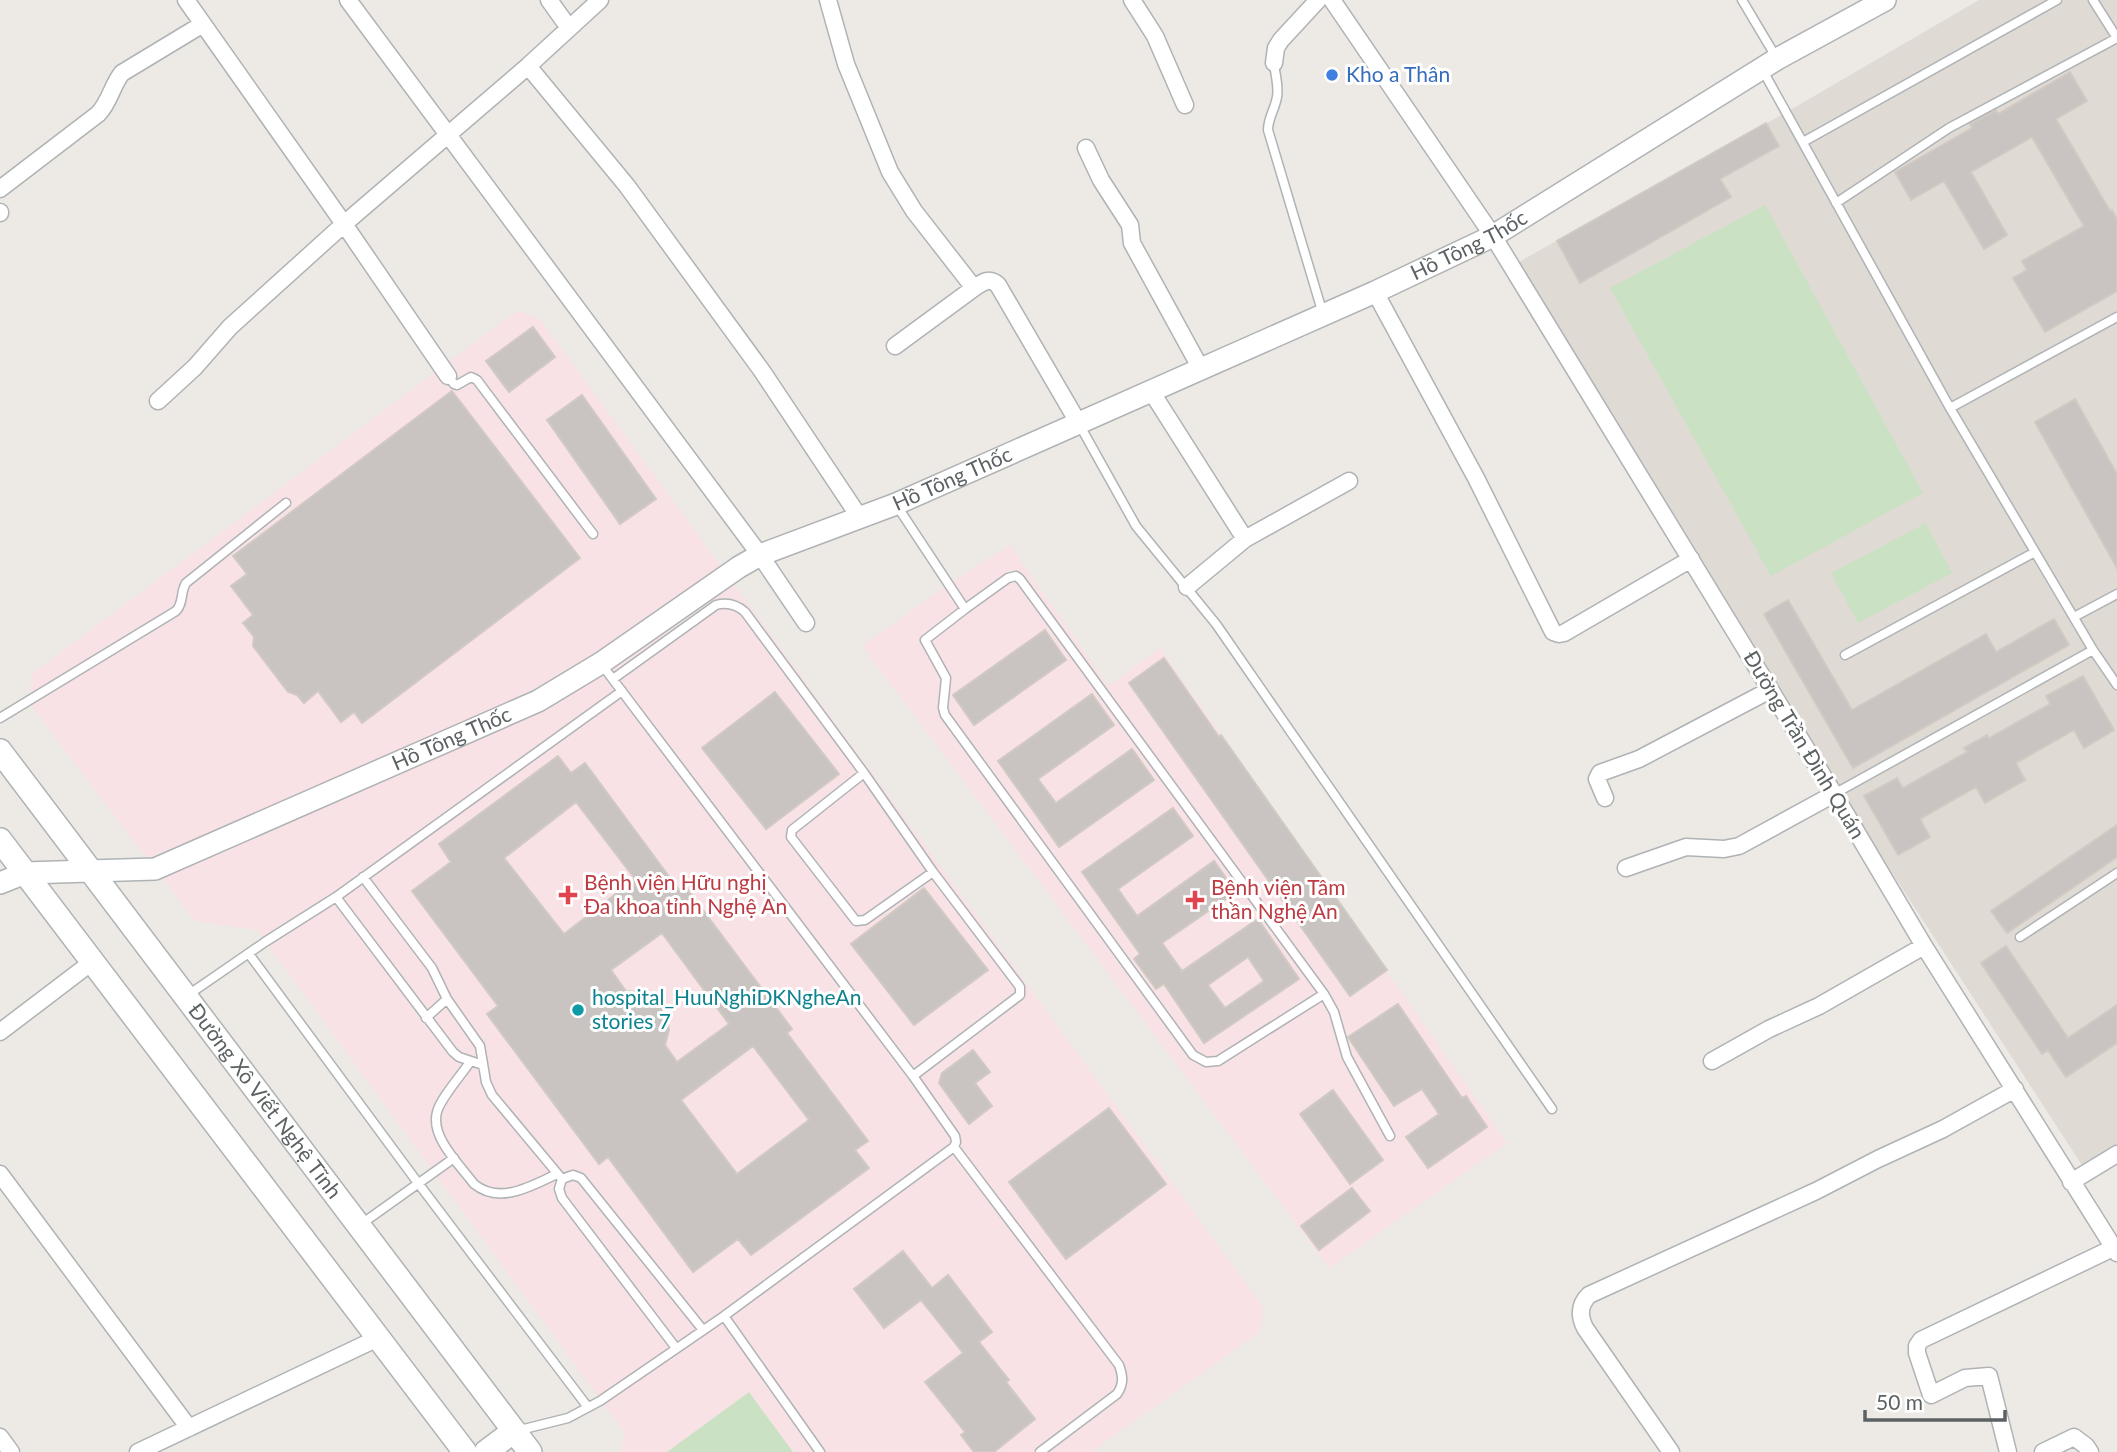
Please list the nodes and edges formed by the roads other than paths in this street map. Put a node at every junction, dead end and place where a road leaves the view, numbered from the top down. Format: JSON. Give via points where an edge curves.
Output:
{"nodes":[{"id":1,"x":186,"y":0,"type":"edge"},
{"id":2,"x":348,"y":0,"type":"edge"},
{"id":3,"x":549,"y":0,"type":"edge"},
{"id":4,"x":600,"y":0,"type":"edge"},
{"id":5,"x":828,"y":0,"type":"edge"},
{"id":6,"x":1132,"y":0,"type":"edge"},
{"id":7,"x":1318,"y":0,"type":"edge"},
{"id":8,"x":1332,"y":0,"type":"edge"},
{"id":9,"x":1742,"y":0,"type":"edge"},
{"id":10,"x":1885,"y":0,"type":"edge"},
{"id":11,"x":2057,"y":0,"type":"edge"},
{"id":12,"x":2093,"y":0,"type":"edge"},
{"id":13,"x":203,"y":24,"type":"junction"},
{"id":14,"x":569,"y":28,"type":"junction"},
{"id":15,"x":2117,"y":38,"type":"edge"},
{"id":16,"x":1273,"y":63,"type":"joint"},
{"id":17,"x":1769,"y":64,"type":"junction"},
{"id":18,"x":528,"y":66,"type":"junction"},
{"id":19,"x":1185,"y":105,"type":"dead end"},
{"id":20,"x":449,"y":134,"type":"junction"},
{"id":21,"x":1803,"y":142,"type":"junction"},
{"id":22,"x":1086,"y":148,"type":"dead end"},
{"id":23,"x":0,"y":190,"type":"edge"},
{"id":24,"x":1836,"y":203,"type":"junction"},
{"id":25,"x":344,"y":224,"type":"junction"},
{"id":26,"x":1493,"y":236,"type":"junction"},
{"id":27,"x":974,"y":288,"type":"junction"},
{"id":28,"x":1375,"y":292,"type":"junction"},
{"id":29,"x":1323,"y":314,"type":"junction"},
{"id":30,"x":2117,"y":317,"type":"edge"},
{"id":31,"x":895,"y":346,"type":"dead end"},
{"id":32,"x":1201,"y":369,"type":"junction"},
{"id":33,"x":448,"y":376,"type":"joint"},
{"id":34,"x":1151,"y":391,"type":"junction"},
{"id":35,"x":158,"y":401,"type":"dead end"},
{"id":36,"x":1951,"y":408,"type":"junction"},
{"id":37,"x":1079,"y":424,"type":"junction"},
{"id":38,"x":1349,"y":481,"type":"dead end"},
{"id":39,"x":286,"y":503,"type":"dead end"},
{"id":40,"x":896,"y":504,"type":"junction"},
{"id":41,"x":860,"y":518,"type":"junction"},
{"id":42,"x":593,"y":534,"type":"dead end"},
{"id":43,"x":1245,"y":539,"type":"junction"},
{"id":44,"x":2035,"y":552,"type":"junction"},
{"id":45,"x":760,"y":555,"type":"junction"},
{"id":46,"x":1691,"y":559,"type":"junction"},
{"id":47,"x":1187,"y":587,"type":"junction"},
{"id":48,"x":2117,"y":594,"type":"edge"},
{"id":49,"x":965,"y":608,"type":"junction"},
{"id":50,"x":2074,"y":617,"type":"junction"},
{"id":51,"x":806,"y":623,"type":"dead end"},
{"id":52,"x":2093,"y":650,"type":"junction"},
{"id":53,"x":1845,"y":655,"type":"dead end"},
{"id":54,"x":607,"y":671,"type":"junction"},
{"id":55,"x":2117,"y":685,"type":"edge"},
{"id":56,"x":1770,"y":690,"type":"junction"},
{"id":57,"x":622,"y":691,"type":"junction"},
{"id":58,"x":0,"y":718,"type":"edge"},
{"id":59,"x":0,"y":751,"type":"edge"},
{"id":60,"x":864,"y":773,"type":"junction"},
{"id":61,"x":1833,"y":794,"type":"junction"},
{"id":62,"x":1605,"y":798,"type":"dead end"},
{"id":63,"x":0,"y":840,"type":"edge"},
{"id":64,"x":1626,"y":868,"type":"dead end"},
{"id":65,"x":92,"y":871,"type":"junction"},
{"id":66,"x":933,"y":872,"type":"junction"},
{"id":67,"x":25,"y":873,"type":"junction"},
{"id":68,"x":2117,"y":873,"type":"edge"},
{"id":69,"x":363,"y":877,"type":"junction"},
{"id":70,"x":0,"y":883,"type":"edge"},
{"id":71,"x":335,"y":897,"type":"junction"},
{"id":72,"x":2020,"y":937,"type":"dead end"},
{"id":73,"x":1924,"y":946,"type":"junction"},
{"id":74,"x":249,"y":954,"type":"junction"},
{"id":75,"x":92,"y":962,"type":"junction"},
{"id":76,"x":1324,"y":994,"type":"junction"},
{"id":77,"x":186,"y":996,"type":"junction"},
{"id":78,"x":447,"y":999,"type":"junction"},
{"id":79,"x":426,"y":1018,"type":"junction"},
{"id":80,"x":0,"y":1032,"type":"edge"},
{"id":81,"x":1712,"y":1061,"type":"dead end"},
{"id":82,"x":470,"y":1062,"type":"junction"},
{"id":83,"x":483,"y":1065,"type":"junction"},
{"id":84,"x":913,"y":1076,"type":"junction"},
{"id":85,"x":2015,"y":1089,"type":"junction"},
{"id":86,"x":1552,"y":1109,"type":"dead end"},
{"id":87,"x":1390,"y":1136,"type":"dead end"},
{"id":88,"x":954,"y":1147,"type":"junction"},
{"id":89,"x":2117,"y":1154,"type":"edge"},
{"id":90,"x":454,"y":1158,"type":"junction"},
{"id":91,"x":0,"y":1174,"type":"edge"},
{"id":92,"x":560,"y":1177,"type":"junction"},
{"id":93,"x":2071,"y":1182,"type":"junction"},
{"id":94,"x":418,"y":1183,"type":"junction"},
{"id":95,"x":360,"y":1225,"type":"junction"},
{"id":96,"x":2115,"y":1251,"type":"edge"},
{"id":97,"x":724,"y":1316,"type":"junction"},
{"id":98,"x":703,"y":1330,"type":"junction"},
{"id":99,"x":378,"y":1338,"type":"junction"},
{"id":100,"x":676,"y":1348,"type":"junction"},
{"id":101,"x":587,"y":1406,"type":"junction"},
{"id":102,"x":189,"y":1428,"type":"junction"},
{"id":103,"x":514,"y":1431,"type":"junction"},
{"id":104,"x":0,"y":1437,"type":"edge"},
{"id":105,"x":11,"y":1452,"type":"edge"},
{"id":106,"x":138,"y":1452,"type":"edge"},
{"id":107,"x":465,"y":1452,"type":"edge"},
{"id":108,"x":486,"y":1452,"type":"edge"},
{"id":109,"x":530,"y":1452,"type":"edge"},
{"id":110,"x":820,"y":1452,"type":"edge"},
{"id":111,"x":1040,"y":1452,"type":"edge"},
{"id":112,"x":1671,"y":1452,"type":"edge"},
{"id":113,"x":2008,"y":1452,"type":"edge"},
{"id":114,"x":2043,"y":1452,"type":"edge"},
{"id":115,"x":2090,"y":1452,"type":"edge"}],
"edges":[{"from":1,"to":13,"type":"street"},
{"from":2,"to":20,"type":"street"},
{"from":3,"to":14,"type":"street"},
{"from":4,"to":14,"type":"street"},
{"from":5,"to":27,"type":"street","via":[[846,64],[890,172]]},
{"from":6,"to":19,"type":"street","via":[[1155,36]]},
{"from":7,"to":16,"type":"street","via":[[1281,40]]},
{"from":8,"to":26,"type":"street","name":"Đường Trần Đình Quán"},
{"from":9,"to":17,"type":"lane"},
{"from":10,"to":17,"type":"street","name":"Hồ Tông Thốc"},
{"from":11,"to":21,"type":"lane"},
{"from":12,"to":15,"type":"lane"},
{"from":13,"to":23,"type":"street","via":[[122,73],[99,114]]},
{"from":13,"to":25,"type":"street"},
{"from":14,"to":18,"type":"street"},
{"from":15,"to":24,"type":"lane","via":[[1949,128]]},
{"from":16,"to":29,"type":"lane","via":[[1278,95],[1268,130]]},
{"from":17,"to":21,"type":"lane"},
{"from":17,"to":26,"type":"street","name":"Hồ Tông Thốc"},
{"from":18,"to":20,"type":"street"},
{"from":18,"to":41,"type":"street","via":[[674,251],[762,371]]},
{"from":20,"to":25,"type":"street"},
{"from":20,"to":45,"type":"street"},
{"from":21,"to":24,"type":"lane"},
{"from":22,"to":32,"type":"street"},
{"from":24,"to":36,"type":"lane"},
{"from":25,"to":33,"type":"street"},
{"from":25,"to":35,"type":"street","via":[[230,327]]},
{"from":26,"to":28,"type":"street","name":"Hồ Tông Thốc"},
{"from":26,"to":46,"type":"street","name":"Đường Trần Đình Quán"},
{"from":27,"to":31,"type":"street"},
{"from":27,"to":37,"type":"street","via":[[987,280],[999,285]]},
{"from":28,"to":29,"type":"street","name":"Hồ Tông Thốc"},
{"from":28,"to":46,"type":"street","via":[[1553,632],[1564,632]]},
{"from":29,"to":32,"type":"street","name":"Hồ Tông Thốc"},
{"from":30,"to":36,"type":"lane"},
{"from":32,"to":34,"type":"street","name":"Hồ Tông Thốc"},
{"from":33,"to":42,"type":"lane","via":[[457,385],[471,377],[477,380]]},
{"from":34,"to":37,"type":"street","name":"Hồ Tông Thốc"},
{"from":34,"to":43,"type":"street"},
{"from":36,"to":44,"type":"lane"},
{"from":37,"to":40,"type":"street","name":"Hồ Tông Thốc"},
{"from":37,"to":47,"type":"lane","via":[[1136,526]]},
{"from":38,"to":43,"type":"street"},
{"from":39,"to":58,"type":"lane","via":[[186,583],[176,611]]},
{"from":40,"to":41,"type":"street","name":"Hồ Tông Thốc"},
{"from":40,"to":49,"type":"lane"},
{"from":41,"to":45,"type":"street","name":"Hồ Tông Thốc"},
{"from":43,"to":47,"type":"street"},
{"from":44,"to":50,"type":"lane"},
{"from":44,"to":53,"type":"lane"},
{"from":45,"to":51,"type":"street"},
{"from":45,"to":54,"type":"street","name":"Hồ Tông Thốc"},
{"from":46,"to":56,"type":"street","name":"Đường Trần Đình Quán"},
{"from":47,"to":86,"type":"lane"},
{"from":48,"to":50,"type":"lane"},
{"from":49,"to":76,"type":"lane","via":[[1008,578],[1020,579]]},
{"from":49,"to":76,"type":"lane","via":[[925,640],[946,678],[945,715],[1193,1055],[1218,1062]]},
{"from":50,"to":52,"type":"lane"},
{"from":52,"to":55,"type":"lane"},
{"from":52,"to":61,"type":"lane"},
{"from":54,"to":57,"type":"lane"},
{"from":54,"to":60,"type":"lane","via":[[709,608],[735,604]]},
{"from":54,"to":65,"type":"street","name":"Hồ Tông Thốc","via":[[155,869]]},
{"from":56,"to":61,"type":"street","name":"Đường Trần Đình Quán"},
{"from":56,"to":62,"type":"street","via":[[1639,759],[1600,773],[1597,779]]},
{"from":57,"to":69,"type":"lane"},
{"from":57,"to":84,"type":"lane"},
{"from":59,"to":65,"type":"main road","name":"Đường Xô Viết Nghệ Tĩnh"},
{"from":60,"to":66,"type":"lane"},
{"from":60,"to":66,"type":"lane","via":[[791,836],[856,921],[865,920]]},
{"from":61,"to":64,"type":"street","via":[[1739,846],[1686,847]]},
{"from":61,"to":73,"type":"street","name":"Đường Trần Đình Quán"},
{"from":63,"to":67,"type":"main road"},
{"from":65,"to":67,"type":"street","name":"Hồ Tông Thốc"},
{"from":65,"to":77,"type":"main road","name":"Đường Xô Viết Nghệ Tĩnh"},
{"from":66,"to":84,"type":"lane","via":[[1021,992]]},
{"from":67,"to":70,"type":"street","name":"Hồ Tông Thốc"},
{"from":67,"to":75,"type":"main road"},
{"from":68,"to":72,"type":"lane"},
{"from":69,"to":71,"type":"lane"},
{"from":69,"to":78,"type":"lane","via":[[432,968]]},
{"from":71,"to":74,"type":"lane"},
{"from":71,"to":79,"type":"lane"},
{"from":73,"to":81,"type":"street"},
{"from":73,"to":85,"type":"street","name":"Đường Trần Đình Quán"},
{"from":74,"to":77,"type":"lane"},
{"from":74,"to":94,"type":"lane"},
{"from":75,"to":80,"type":"street"},
{"from":75,"to":99,"type":"main road"},
{"from":76,"to":87,"type":"lane","via":[[1347,1057]]},
{"from":77,"to":95,"type":"main road","name":"Đường Xô Viết Nghệ Tĩnh"},
{"from":78,"to":79,"type":"lane"},
{"from":78,"to":83,"type":"lane","via":[[480,1046]]},
{"from":79,"to":82,"type":"lane","via":[[453,1052]]},
{"from":82,"to":83,"type":"lane"},
{"from":82,"to":90,"type":"lane","via":[[437,1112],[437,1131]]},
{"from":83,"to":92,"type":"lane","via":[[492,1095]]},
{"from":84,"to":88,"type":"lane","via":[[955,1136]]},
{"from":85,"to":93,"type":"street","name":"Đường Trần Đình Quán"},
{"from":85,"to":112,"type":"street","via":[[1816,1191],[1589,1294],[1581,1309],[1582,1321]]},
{"from":88,"to":97,"type":"lane"},
{"from":88,"to":111,"type":"lane","via":[[1122,1374],[1117,1394]]},
{"from":89,"to":93,"type":"street"},
{"from":90,"to":92,"type":"lane","via":[[474,1184],[498,1194]]},
{"from":90,"to":94,"type":"lane"},
{"from":91,"to":102,"type":"street"},
{"from":92,"to":98,"type":"lane","via":[[581,1178]]},
{"from":92,"to":100,"type":"lane","via":[[562,1198]]},
{"from":93,"to":96,"type":"street","name":"Đường Trần Đình Quán"},
{"from":94,"to":95,"type":"lane"},
{"from":94,"to":101,"type":"lane"},
{"from":95,"to":103,"type":"main road","name":"Đường Xô Viết Nghệ Tĩnh"},
{"from":96,"to":113,"type":"street","via":[[1920,1340],[1917,1353],[1931,1395],[1965,1378],[1989,1376]]},
{"from":97,"to":98,"type":"lane"},
{"from":97,"to":110,"type":"lane"},
{"from":98,"to":100,"type":"lane"},
{"from":99,"to":102,"type":"street"},
{"from":99,"to":107,"type":"main road"},
{"from":100,"to":101,"type":"lane"},
{"from":101,"to":103,"type":"lane","via":[[568,1418]]},
{"from":102,"to":106,"type":"street"},
{"from":103,"to":108,"type":"main road"},
{"from":103,"to":109,"type":"main road","name":"Đường Xô Viết Nghệ Tĩnh"},
{"from":104,"to":105,"type":"street"},
{"from":114,"to":115,"type":"street","via":[[2074,1437]]}]}
